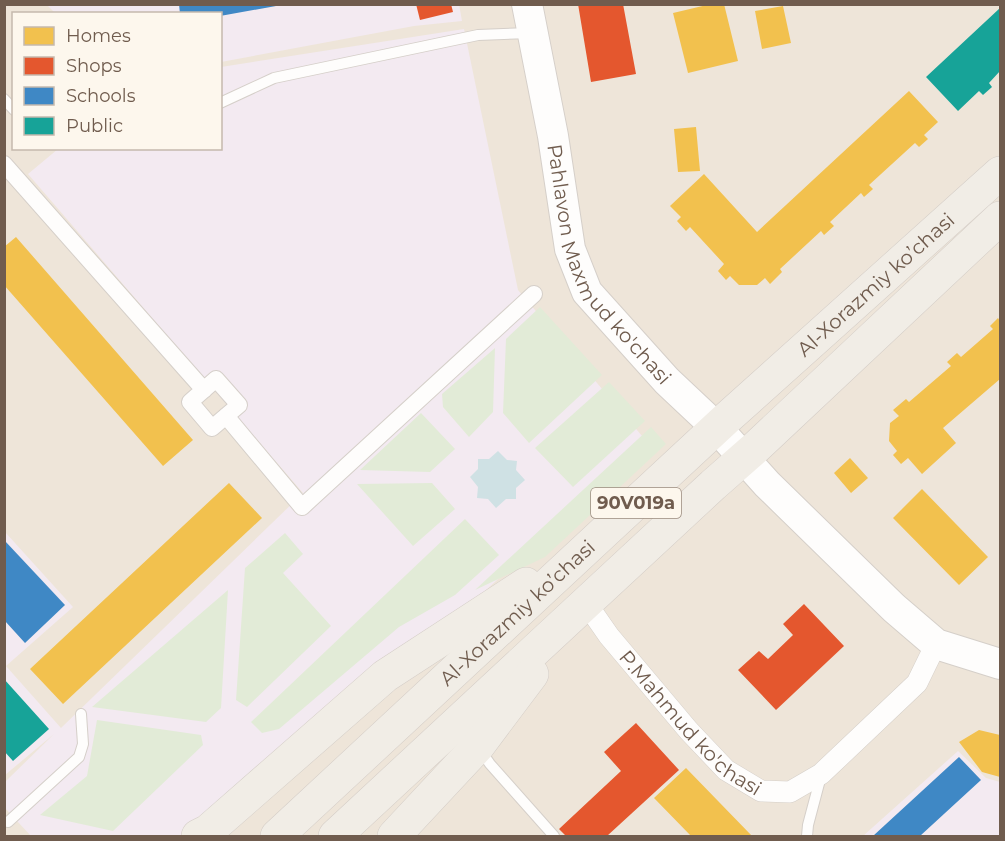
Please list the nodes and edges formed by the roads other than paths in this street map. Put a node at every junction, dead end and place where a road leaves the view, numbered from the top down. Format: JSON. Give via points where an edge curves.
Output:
{"nodes":[{"id":1,"x":530,"y":19,"type":"edge"},
{"id":2,"x":222,"y":102,"type":"edge"},
{"id":3,"x":4,"y":164,"type":"edge"},
{"id":4,"x":1000,"y":173,"type":"edge"},
{"id":5,"x":1000,"y":218,"type":"edge"},
{"id":6,"x":534,"y":294,"type":"dead end"},
{"id":7,"x":717,"y":428,"type":"junction"},
{"id":8,"x":743,"y":458,"type":"junction"},
{"id":9,"x":605,"y":532,"type":"junction"},
{"id":10,"x":586,"y":603,"type":"junction"},
{"id":11,"x":936,"y":644,"type":"junction"},
{"id":12,"x":1000,"y":664,"type":"edge"},
{"id":13,"x":81,"y":714,"type":"dead end"},
{"id":14,"x":478,"y":746,"type":"junction"},
{"id":15,"x":821,"y":774,"type":"junction"},
{"id":16,"x":8,"y":822,"type":"dead end"},
{"id":17,"x":198,"y":837,"type":"edge"},
{"id":18,"x":277,"y":837,"type":"edge"},
{"id":19,"x":334,"y":837,"type":"edge"},
{"id":20,"x":394,"y":837,"type":"edge"},
{"id":21,"x":554,"y":837,"type":"edge"},
{"id":22,"x":807,"y":837,"type":"edge"}],
"edges":[{"from":1,"to":2,"type":"lane","via":[[478,35],[274,78]]},
{"from":1,"to":7,"type":"main road","name":"Pahlavon Maxmud ko'chasi","via":[[570,249],[587,292],[667,381]]},
{"from":3,"to":6,"type":"street","via":[[204,390],[216,379],[239,405],[226,416],[302,507]]},
{"from":4,"to":7,"type":"main road","name":"Al-Xorazmiy ko’chasi","number":"90V019a"},
{"from":5,"to":8,"type":"main road","name":"Al-Xorazmiy ko’chasi","number":"90V019a"},
{"from":7,"to":8,"type":"main road","name":"Pahlavon Maxmud ko'chasi"},
{"from":7,"to":9,"type":"main road","name":"Al-Xorazmiy ko’chasi","number":"90V019a"},
{"from":8,"to":10,"type":"main road","name":"Al-Xorazmiy ko’chasi","number":"90V019a"},
{"from":8,"to":11,"type":"main road","name":"Pahlavon Maxmud ko'chasi","via":[[894,608]]},
{"from":9,"to":17,"type":"main road","via":[[385,676]]},
{"from":9,"to":18,"type":"main road","name":"Al-Xorazmiy ko’chasi","number":"90V019a"},
{"from":10,"to":14,"type":"main road"},
{"from":10,"to":15,"type":"street","name":"P.Mahmud ko'chasi","via":[[609,636],[726,770],[761,791],[790,792]]},
{"from":10,"to":19,"type":"main road","name":"Al-Xorazmiy ko’chasi","number":"90V019a"},
{"from":11,"to":12,"type":"main road"},
{"from":11,"to":15,"type":"street","name":"P.Mahmud ko'chasi","via":[[917,683]]},
{"from":13,"to":16,"type":"lane","via":[[83,744],[79,757]]},
{"from":14,"to":20,"type":"main road"},
{"from":14,"to":21,"type":"lane"},
{"from":15,"to":22,"type":"lane"}]}
